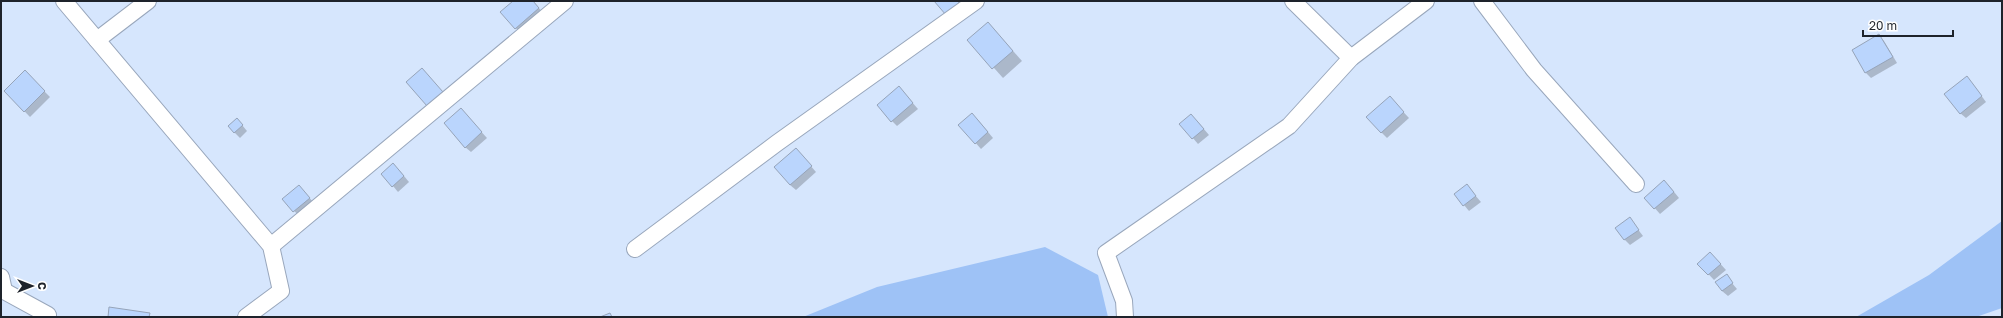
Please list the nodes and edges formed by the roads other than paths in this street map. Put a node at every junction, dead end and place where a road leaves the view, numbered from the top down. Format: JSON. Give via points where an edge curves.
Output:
{"nodes":[{"id":1,"x":64,"y":1,"type":"edge"},
{"id":2,"x":148,"y":1,"type":"edge"},
{"id":3,"x":565,"y":1,"type":"edge"},
{"id":4,"x":976,"y":1,"type":"edge"},
{"id":5,"x":1293,"y":1,"type":"edge"},
{"id":6,"x":1426,"y":1,"type":"edge"},
{"id":7,"x":1482,"y":1,"type":"edge"},
{"id":8,"x":96,"y":40,"type":"junction"},
{"id":9,"x":1351,"y":58,"type":"junction"},
{"id":10,"x":1636,"y":184,"type":"dead end"},
{"id":11,"x":271,"y":246,"type":"junction"},
{"id":12,"x":635,"y":249,"type":"dead end"},
{"id":13,"x":2,"y":286,"type":"edge"},
{"id":14,"x":48,"y":315,"type":"dead end"},
{"id":15,"x":246,"y":317,"type":"edge"},
{"id":16,"x":1125,"y":317,"type":"edge"}],
"edges":[{"from":1,"to":8,"type":"lane"},
{"from":2,"to":8,"type":"lane"},
{"from":3,"to":11,"type":"lane"},
{"from":4,"to":12,"type":"lane","via":[[777,142]]},
{"from":5,"to":9,"type":"lane"},
{"from":6,"to":9,"type":"lane"},
{"from":7,"to":10,"type":"lane","via":[[1534,70]]},
{"from":8,"to":11,"type":"lane"},
{"from":9,"to":16,"type":"lane","via":[[1289,126],[1106,254],[1124,301]]},
{"from":11,"to":15,"type":"lane","via":[[281,291]]},
{"from":13,"to":14,"type":"lane"}]}
